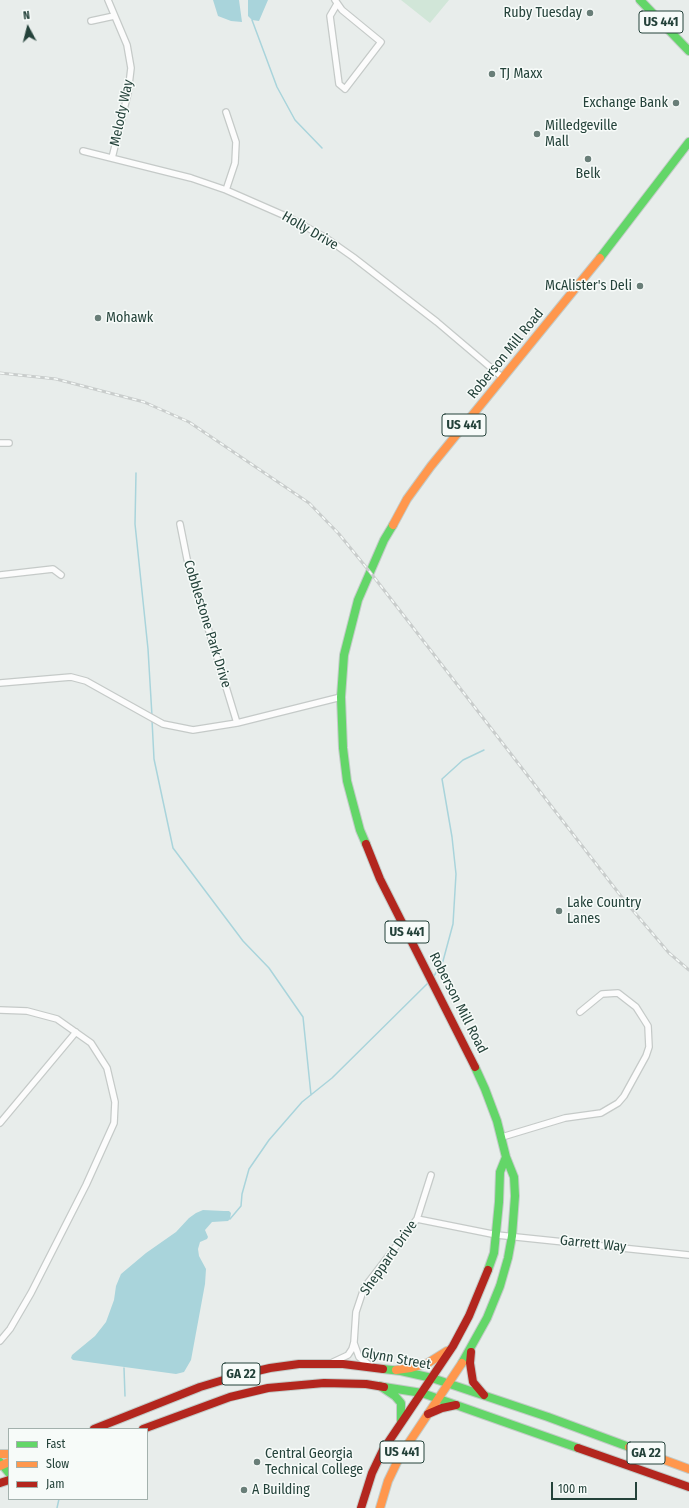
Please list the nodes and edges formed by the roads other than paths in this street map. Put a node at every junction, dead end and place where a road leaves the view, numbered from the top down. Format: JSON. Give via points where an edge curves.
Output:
{"nodes":[{"id":1,"x":108,"y":0,"type":"edge"},
{"id":2,"x":640,"y":0,"type":"edge"},
{"id":3,"x":336,"y":2,"type":"edge"},
{"id":4,"x":114,"y":16,"type":"junction"},
{"id":5,"x":91,"y":21,"type":"dead end"},
{"id":6,"x":689,"y":51,"type":"edge"},
{"id":7,"x":226,"y":112,"type":"dead end"},
{"id":8,"x":689,"y":142,"type":"edge"},
{"id":9,"x":83,"y":151,"type":"dead end"},
{"id":10,"x":112,"y":158,"type":"junction"},
{"id":11,"x":226,"y":190,"type":"junction"},
{"id":12,"x":504,"y":378,"type":"junction"},
{"id":13,"x":0,"y":442,"type":"edge"},
{"id":14,"x":9,"y":443,"type":"dead end"},
{"id":15,"x":180,"y":524,"type":"dead end"},
{"id":16,"x":0,"y":575,"type":"edge"},
{"id":17,"x":61,"y":575,"type":"dead end"},
{"id":18,"x":0,"y":683,"type":"edge"},
{"id":19,"x":341,"y":697,"type":"junction"},
{"id":20,"x":237,"y":724,"type":"junction"},
{"id":21,"x":0,"y":1010,"type":"edge"},
{"id":22,"x":580,"y":1012,"type":"dead end"},
{"id":23,"x":76,"y":1032,"type":"junction"},
{"id":24,"x":0,"y":1124,"type":"edge"},
{"id":25,"x":502,"y":1137,"type":"junction"},
{"id":26,"x":506,"y":1157,"type":"junction"},
{"id":27,"x":431,"y":1175,"type":"dead end"},
{"id":28,"x":417,"y":1219,"type":"junction"},
{"id":29,"x":497,"y":1235,"type":"junction"},
{"id":30,"x":512,"y":1236,"type":"junction"},
{"id":31,"x":689,"y":1255,"type":"edge"},
{"id":32,"x":0,"y":1341,"type":"edge"},
{"id":33,"x":354,"y":1342,"type":"junction"},
{"id":34,"x":453,"y":1346,"type":"junction"},
{"id":35,"x":471,"y":1348,"type":"junction"},
{"id":36,"x":329,"y":1363,"type":"junction"},
{"id":37,"x":372,"y":1367,"type":"junction"},
{"id":38,"x":396,"y":1370,"type":"junction"},
{"id":39,"x":432,"y":1378,"type":"junction"},
{"id":40,"x":448,"y":1383,"type":"junction"},
{"id":41,"x":380,"y":1386,"type":"junction"},
{"id":42,"x":422,"y":1393,"type":"junction"},
{"id":43,"x":484,"y":1395,"type":"junction"},
{"id":44,"x":438,"y":1399,"type":"junction"},
{"id":45,"x":456,"y":1405,"type":"junction"},
{"id":46,"x":428,"y":1414,"type":"junction"},
{"id":47,"x":400,"y":1424,"type":"junction"},
{"id":48,"x":97,"y":1428,"type":"edge"},
{"id":49,"x":146,"y":1428,"type":"edge"},
{"id":50,"x":689,"y":1469,"type":"edge"},
{"id":51,"x":689,"y":1487,"type":"edge"},
{"id":52,"x":361,"y":1508,"type":"edge"},
{"id":53,"x":380,"y":1508,"type":"edge"}],
"edges":[{"from":1,"to":4,"type":"street","name":"Melody Way"},
{"from":2,"to":6,"type":"main road","number":"US 441"},
{"from":3,"to":3,"type":"street","via":[[381,42],[345,89],[339,84],[330,16]]},
{"from":4,"to":5,"type":"street"},
{"from":4,"to":10,"type":"street","name":"Melody Way","via":[[127,45],[131,68],[128,93]]},
{"from":7,"to":11,"type":"street","via":[[236,142],[235,163]]},
{"from":8,"to":12,"type":"main road","name":"Roberson Mill Road","number":"US 441","via":[[621,232]]},
{"from":9,"to":10,"type":"street","name":"Holly Drive"},
{"from":10,"to":11,"type":"street","name":"Holly Drive","via":[[192,178]]},
{"from":11,"to":12,"type":"street","name":"Holly Drive","via":[[290,218],[326,238],[437,322]]},
{"from":12,"to":19,"type":"main road","name":"Roberson Mill Road","number":"US 441","via":[[420,482],[401,508],[384,540],[364,586],[353,621],[344,655]]},
{"from":13,"to":14,"type":"street"},
{"from":15,"to":20,"type":"street","name":"Cobblestone Park Drive","via":[[187,559]]},
{"from":16,"to":17,"type":"street","via":[[53,569]]},
{"from":18,"to":20,"type":"street","via":[[71,677],[86,681],[163,724],[193,730]]},
{"from":19,"to":20,"type":"street"},
{"from":19,"to":25,"type":"main road","name":"Roberson Mill Road","number":"US 441","via":[[347,781],[366,847],[471,1059]]},
{"from":21,"to":23,"type":"street","via":[[27,1011],[57,1019]]},
{"from":22,"to":25,"type":"street","via":[[602,994],[618,993],[636,1007],[648,1026],[649,1047],[627,1091],[618,1103],[601,1113],[565,1118]]},
{"from":23,"to":24,"type":"street"},
{"from":23,"to":32,"type":"street","via":[[92,1043],[107,1068],[116,1102],[114,1123],[59,1242],[32,1293]]},
{"from":25,"to":26,"type":"main road","name":"Roberson Mill Road","number":"US 441"},
{"from":26,"to":29,"type":"main road","name":"Roberson Mill Road","number":"US 441","via":[[500,1172]]},
{"from":26,"to":30,"type":"main road","name":"Roberson Mill Road","number":"US 441","via":[[514,1177]]},
{"from":27,"to":28,"type":"street","name":"Sheppard Drive"},
{"from":28,"to":29,"type":"street","name":"Garrett Way"},
{"from":28,"to":33,"type":"street","name":"Sheppard Drive","via":[[364,1288],[356,1312]]},
{"from":29,"to":30,"type":"street","name":"Garrett Way"},
{"from":29,"to":34,"type":"main road","name":"Roberson Mill Road","number":"US 441","via":[[483,1285]]},
{"from":30,"to":31,"type":"street","name":"Garrett Way"},
{"from":30,"to":35,"type":"main road","name":"Roberson Mill Road","number":"US 441","via":[[500,1286]]},
{"from":33,"to":36,"type":"street","name":"Sheppard Drive","via":[[348,1355]]},
{"from":33,"to":37,"type":"street","name":"Sheppard Drive","via":[[359,1357]]},
{"from":34,"to":38,"type":"main road","via":[[428,1363]]},
{"from":34,"to":39,"type":"main road","name":"Roberson Mill Road","number":"US 441"},
{"from":35,"to":40,"type":"main road","name":"Roberson Mill Road","number":"US 441"},
{"from":35,"to":43,"type":"main road","via":[[471,1375],[473,1382]]},
{"from":36,"to":37,"type":"main road","name":"Glynn Street","number":"GA 22"},
{"from":36,"to":48,"type":"main road","name":"Glynn Street","number":"GA 22","via":[[284,1366],[240,1374]]},
{"from":37,"to":38,"type":"main road","name":"Glynn Street","number":"GA 22"},
{"from":38,"to":39,"type":"main road","name":"Glynn Street","number":"GA 22"},
{"from":39,"to":40,"type":"main road","name":"Glynn Street","number":"GA 22"},
{"from":39,"to":42,"type":"main road","name":"Roberson Mill Road","number":"US 441"},
{"from":40,"to":43,"type":"main road","name":"Glynn Street","number":"GA 22"},
{"from":40,"to":44,"type":"main road","name":"Roberson Mill Road","number":"US 441"},
{"from":41,"to":42,"type":"main road","name":"Glynn Street","number":"GA 22"},
{"from":41,"to":47,"type":"main road","via":[[401,1403]]},
{"from":41,"to":49,"type":"main road","name":"Glynn Street","number":"GA 22","via":[[324,1383],[268,1388],[230,1397]]},
{"from":42,"to":44,"type":"main road","name":"Glynn Street","number":"GA 22"},
{"from":42,"to":47,"type":"main road","number":"US 441"},
{"from":43,"to":50,"type":"main road","name":"Glynn Street","number":"GA 22"},
{"from":44,"to":45,"type":"main road","name":"Glynn Street","number":"GA 22"},
{"from":44,"to":46,"type":"main road","number":"US 441"},
{"from":45,"to":46,"type":"main road"},
{"from":45,"to":51,"type":"main road","name":"Glynn Street","number":"GA 22"},
{"from":46,"to":53,"type":"main road","number":"US 441","via":[[400,1456],[388,1481]]},
{"from":47,"to":52,"type":"main road","number":"US 441","via":[[378,1461]]}]}
